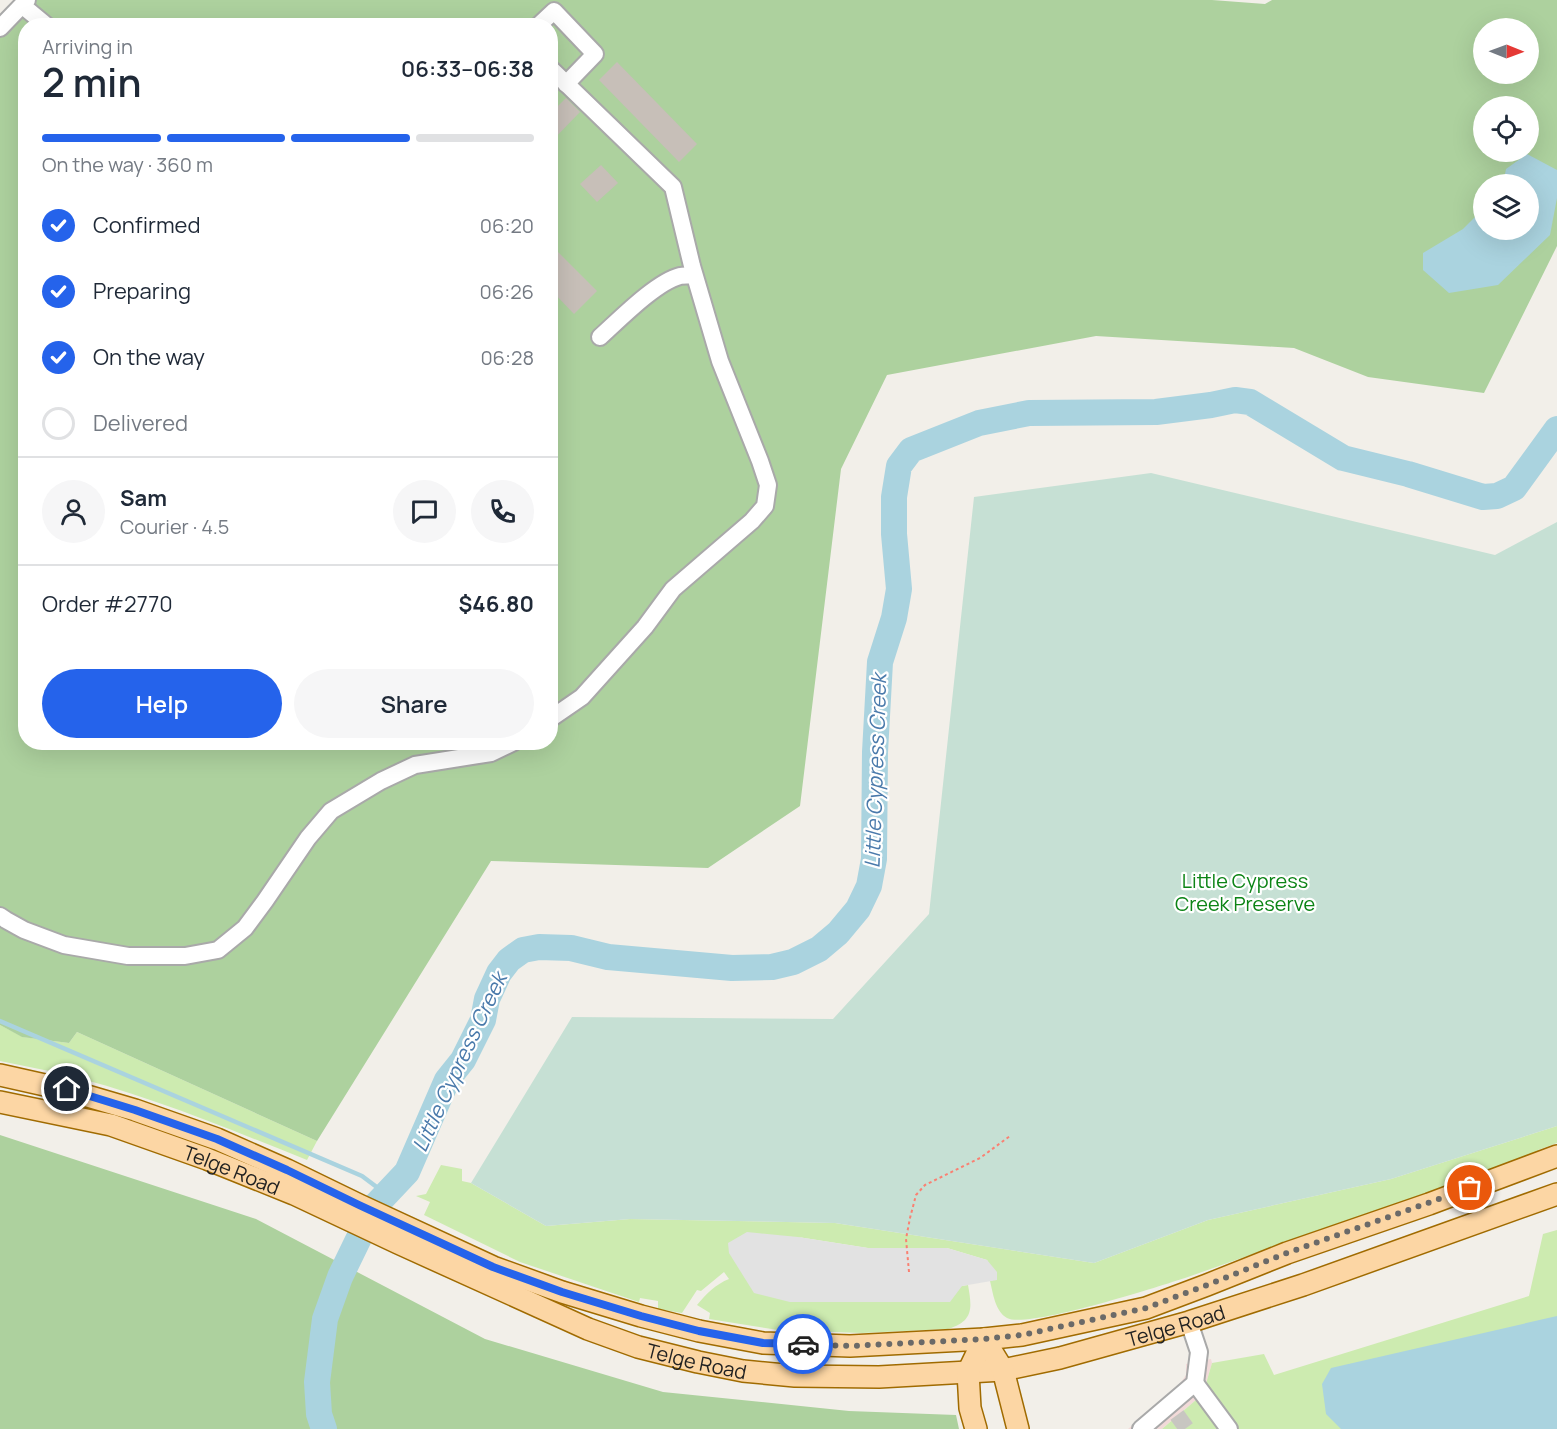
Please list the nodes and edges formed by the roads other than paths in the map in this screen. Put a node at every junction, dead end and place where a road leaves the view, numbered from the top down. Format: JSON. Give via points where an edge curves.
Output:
{"nodes":[{"id":1,"x":25,"y":3,"type":"edge"},
{"id":2,"x":39,"y":18,"type":"edge"},
{"id":3,"x":547,"y":18,"type":"edge"},
{"id":4,"x":0,"y":28,"type":"edge"},
{"id":5,"x":558,"y":76,"type":"edge"},
{"id":6,"x":566,"y":84,"type":"junction"},
{"id":7,"x":694,"y":275,"type":"junction"},
{"id":8,"x":600,"y":337,"type":"dead end"},
{"id":9,"x":558,"y":714,"type":"edge"},
{"id":10,"x":497,"y":750,"type":"edge"},
{"id":11,"x":0,"y":916,"type":"edge"},
{"id":12,"x":0,"y":1075,"type":"edge"},
{"id":13,"x":0,"y":1102,"type":"edge"},
{"id":14,"x":1555,"y":1156,"type":"edge"},
{"id":15,"x":1557,"y":1194,"type":"edge"},
{"id":16,"x":355,"y":1213,"type":"junction"},
{"id":17,"x":402,"y":1234,"type":"junction"},
{"id":18,"x":1189,"y":1322,"type":"junction"},
{"id":19,"x":984,"y":1339,"type":"junction"},
{"id":20,"x":1003,"y":1370,"type":"junction"},
{"id":21,"x":968,"y":1372,"type":"junction"},
{"id":22,"x":1195,"y":1383,"type":"junction"},
{"id":23,"x":1148,"y":1427,"type":"edge"},
{"id":24,"x":1222,"y":1427,"type":"edge"},
{"id":25,"x":976,"y":1429,"type":"edge"},
{"id":26,"x":1018,"y":1429,"type":"edge"}],
"edges":[{"from":1,"to":2,"type":"street"},
{"from":1,"to":4,"type":"street"},
{"from":3,"to":6,"type":"street","via":[[554,11],[595,54]]},
{"from":5,"to":6,"type":"street"},
{"from":6,"to":7,"type":"street","via":[[673,188]]},
{"from":7,"to":8,"type":"street","via":[[680,276],[654,290]]},
{"from":7,"to":9,"type":"street","via":[[720,361],[768,485],[765,506],[673,589],[645,627],[582,697]]},
{"from":10,"to":11,"type":"street","via":[[416,765],[331,811],[244,928],[218,950],[185,956],[128,956],[64,945]]},
{"from":12,"to":16,"type":"main road","name":"Telge Road","via":[[67,1089],[217,1139],[287,1170]]},
{"from":13,"to":16,"type":"main road","name":"Telge Road","via":[[111,1125]]},
{"from":14,"to":19,"type":"main road","name":"Telge Road","via":[[1146,1308],[1022,1335]]},
{"from":15,"to":18,"type":"main road","name":"Telge Road"},
{"from":16,"to":17,"type":"main road","name":"Telge Road"},
{"from":17,"to":19,"type":"main road","name":"Telge Road","via":[[641,1316],[763,1343],[850,1346]]},
{"from":17,"to":21,"type":"main road","name":"Telge Road","via":[[588,1329],[698,1362],[795,1376]]},
{"from":18,"to":20,"type":"main road","name":"Telge Road"},
{"from":18,"to":22,"type":"street","via":[[1199,1352]]},
{"from":19,"to":20,"type":"main road"},
{"from":19,"to":21,"type":"main road"},
{"from":20,"to":21,"type":"main road","name":"Telge Road"},
{"from":20,"to":26,"type":"main road"},
{"from":21,"to":25,"type":"main road","via":[[970,1408]]},
{"from":22,"to":23,"type":"street","via":[[1173,1410]]},
{"from":22,"to":24,"type":"street"}]}
